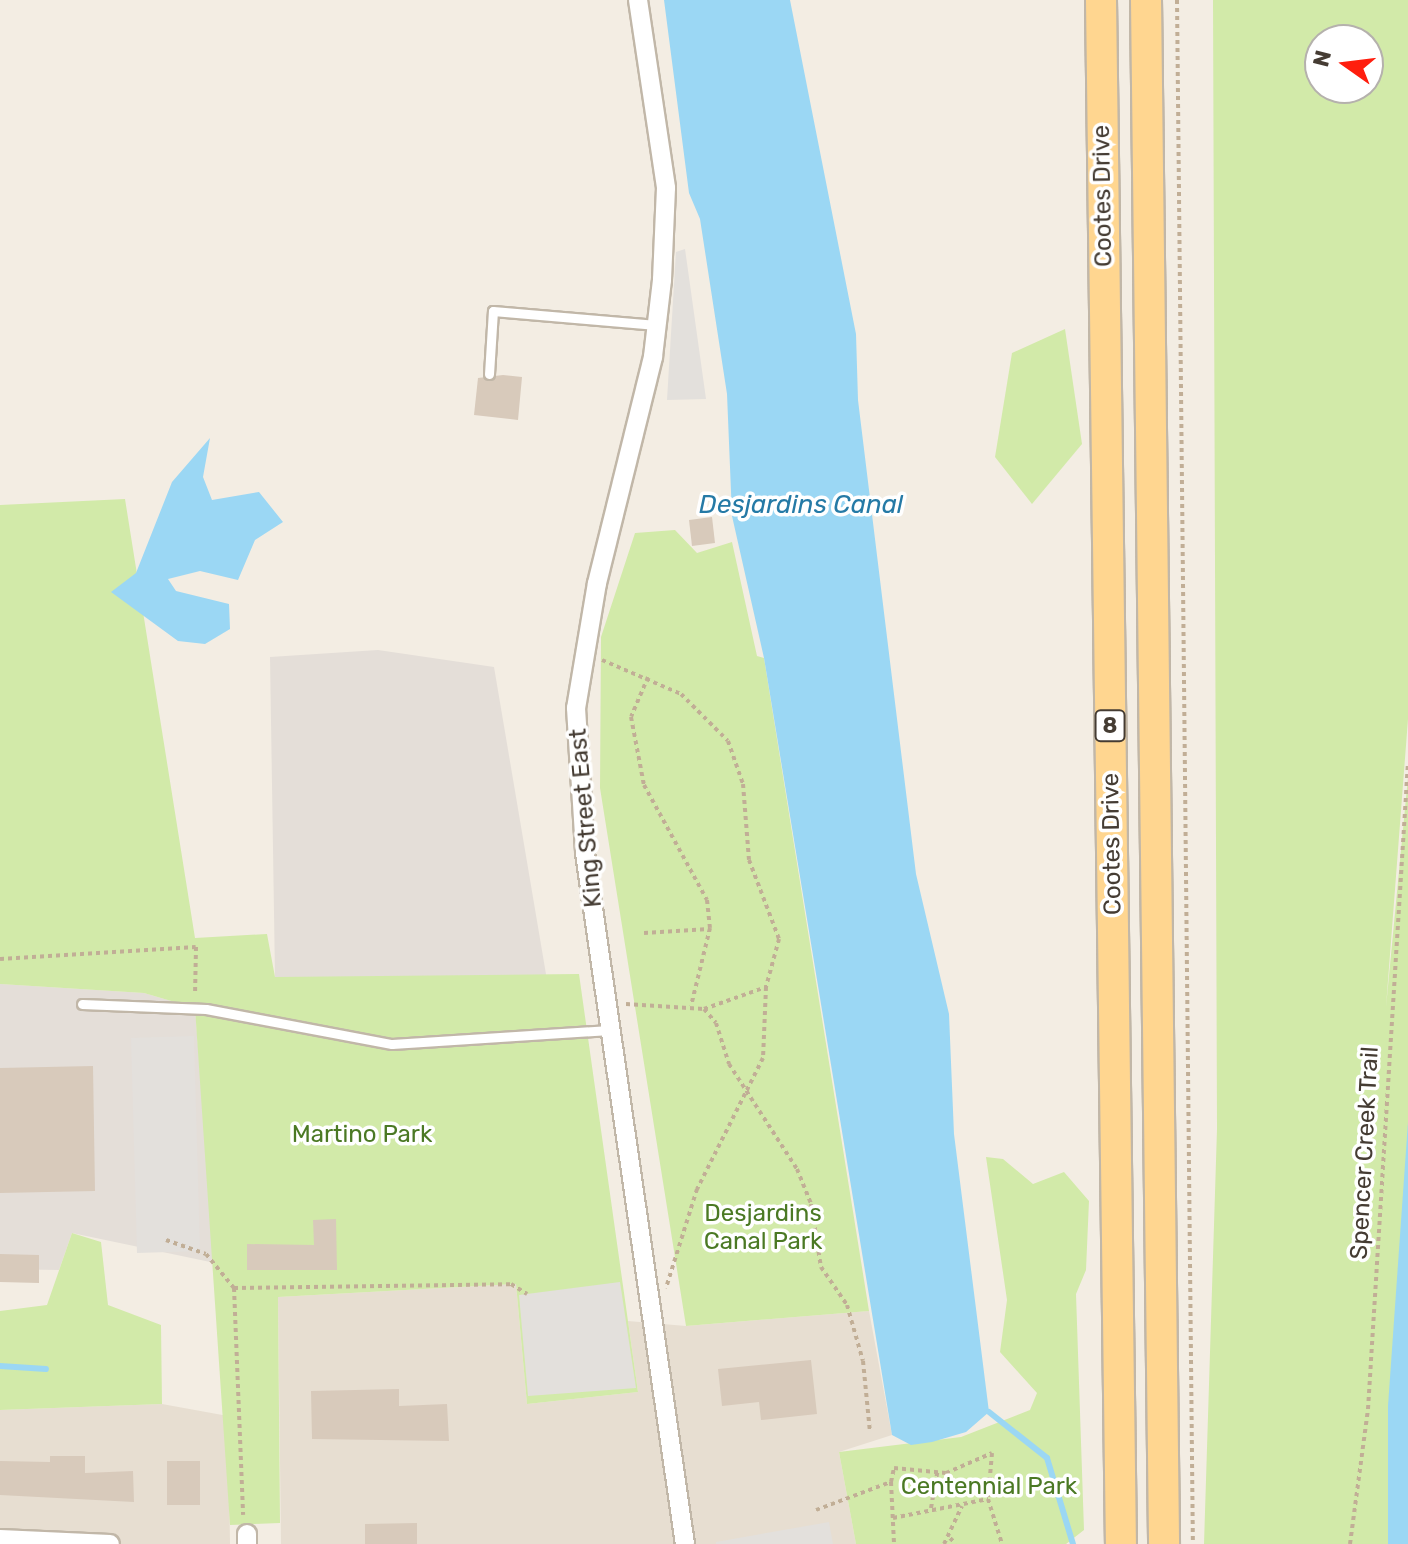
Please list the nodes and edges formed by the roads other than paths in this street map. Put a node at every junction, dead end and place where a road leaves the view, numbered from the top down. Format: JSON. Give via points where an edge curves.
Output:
{"nodes":[{"id":1,"x":638,"y":0,"type":"edge"},
{"id":2,"x":1101,"y":0,"type":"edge"},
{"id":3,"x":1146,"y":0,"type":"edge"},
{"id":4,"x":656,"y":325,"type":"junction"},
{"id":5,"x":489,"y":374,"type":"dead end"},
{"id":6,"x":82,"y":1004,"type":"dead end"},
{"id":7,"x":610,"y":1030,"type":"junction"},
{"id":8,"x":0,"y":1539,"type":"edge"},
{"id":9,"x":110,"y":1544,"type":"edge"},
{"id":10,"x":685,"y":1544,"type":"edge"},
{"id":11,"x":1121,"y":1544,"type":"edge"},
{"id":12,"x":1164,"y":1544,"type":"edge"}],
"edges":[{"from":1,"to":4,"type":"street","name":"King Street East","via":[[666,188]]},
{"from":2,"to":11,"type":"main road","name":"Cootes Drive","number":"8"},
{"from":3,"to":12,"type":"main road","name":"Cootes Drive","number":"8"},
{"from":4,"to":5,"type":"lane","via":[[493,311]]},
{"from":4,"to":7,"type":"street","name":"King Street East","via":[[576,708]]},
{"from":6,"to":7,"type":"lane","via":[[195,1008],[392,1044]]},
{"from":7,"to":10,"type":"street","name":"King Street East","via":[[644,1291]]},
{"from":8,"to":9,"type":"street"}]}
